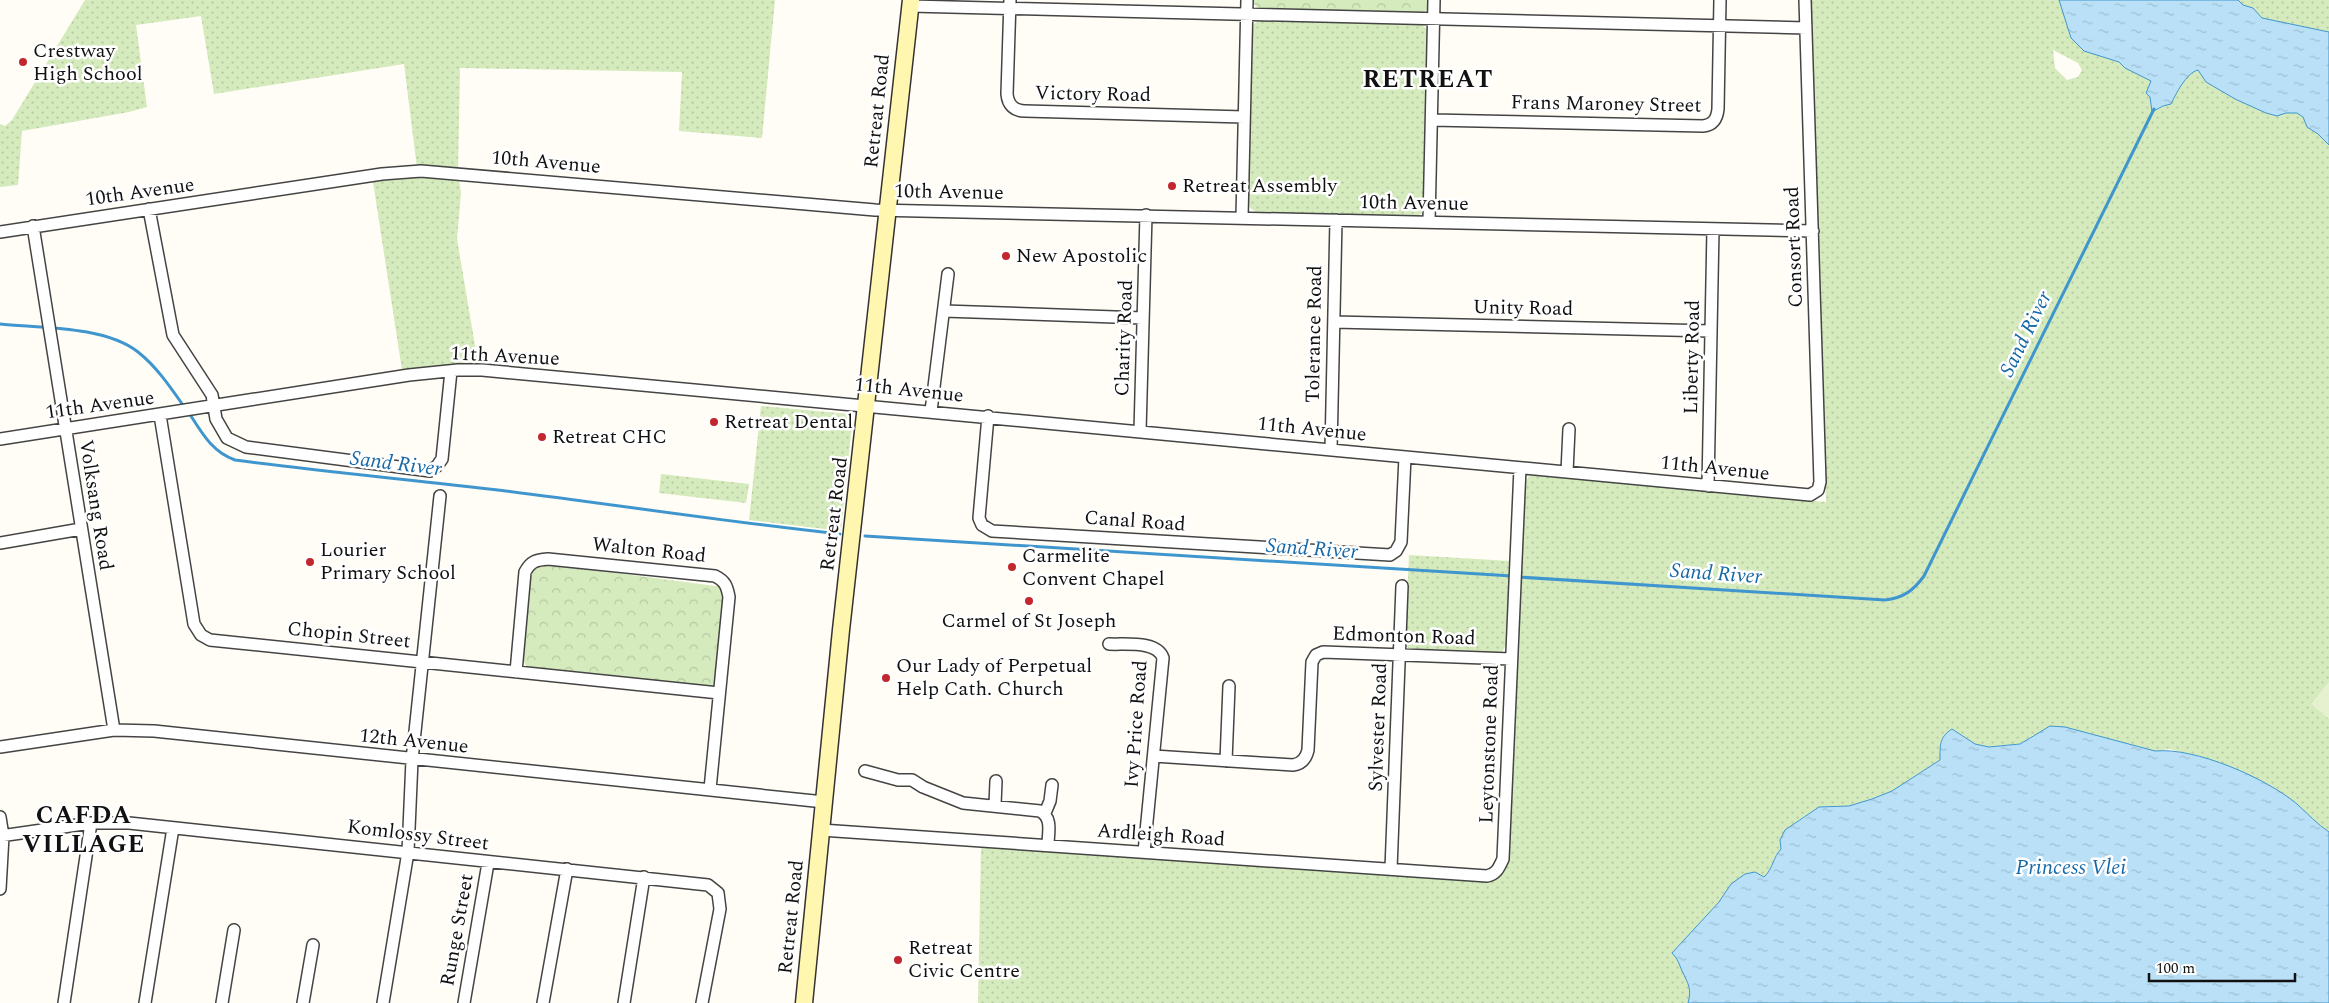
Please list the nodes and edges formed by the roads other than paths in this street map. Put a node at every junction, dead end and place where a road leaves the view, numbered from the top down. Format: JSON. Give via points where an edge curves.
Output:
{"nodes":[{"id":1,"x":1247,"y":0,"type":"edge"},
{"id":2,"x":1434,"y":0,"type":"edge"},
{"id":3,"x":1720,"y":0,"type":"edge"},
{"id":4,"x":1805,"y":0,"type":"edge"},
{"id":5,"x":911,"y":3,"type":"edge"},
{"id":6,"x":1010,"y":4,"type":"edge"},
{"id":7,"x":1246,"y":15,"type":"junction"},
{"id":8,"x":1434,"y":19,"type":"junction"},
{"id":9,"x":1719,"y":26,"type":"junction"},
{"id":10,"x":1806,"y":28,"type":"junction"},
{"id":11,"x":1244,"y":117,"type":"junction"},
{"id":12,"x":1432,"y":120,"type":"junction"},
{"id":13,"x":148,"y":210,"type":"junction"},
{"id":14,"x":888,"y":210,"type":"junction"},
{"id":15,"x":1146,"y":215,"type":"junction"},
{"id":16,"x":1242,"y":217,"type":"junction"},
{"id":17,"x":1336,"y":220,"type":"junction"},
{"id":18,"x":1429,"y":222,"type":"junction"},
{"id":19,"x":33,"y":226,"type":"junction"},
{"id":20,"x":1713,"y":229,"type":"junction"},
{"id":21,"x":1813,"y":231,"type":"junction"},
{"id":22,"x":0,"y":232,"type":"edge"},
{"id":23,"x":948,"y":274,"type":"dead end"},
{"id":24,"x":944,"y":311,"type":"junction"},
{"id":25,"x":1143,"y":318,"type":"junction"},
{"id":26,"x":1334,"y":322,"type":"junction"},
{"id":27,"x":1711,"y":331,"type":"junction"},
{"id":28,"x":451,"y":371,"type":"junction"},
{"id":29,"x":868,"y":405,"type":"junction"},
{"id":30,"x":209,"y":406,"type":"junction"},
{"id":31,"x":931,"y":411,"type":"junction"},
{"id":32,"x":160,"y":415,"type":"junction"},
{"id":33,"x":988,"y":416,"type":"junction"},
{"id":34,"x":1569,"y":428,"type":"dead end"},
{"id":35,"x":65,"y":429,"type":"junction"},
{"id":36,"x":1140,"y":431,"type":"junction"},
{"id":37,"x":0,"y":439,"type":"edge"},
{"id":38,"x":1330,"y":450,"type":"junction"},
{"id":39,"x":1405,"y":457,"type":"junction"},
{"id":40,"x":1520,"y":468,"type":"junction"},
{"id":41,"x":1567,"y":472,"type":"junction"},
{"id":42,"x":1708,"y":486,"type":"junction"},
{"id":43,"x":1816,"y":492,"type":"joint"},
{"id":44,"x":440,"y":496,"type":"dead end"},
{"id":45,"x":81,"y":529,"type":"junction"},
{"id":46,"x":0,"y":543,"type":"edge"},
{"id":47,"x":1402,"y":586,"type":"dead end"},
{"id":48,"x":1109,"y":644,"type":"dead end"},
{"id":49,"x":1400,"y":655,"type":"junction"},
{"id":50,"x":1511,"y":659,"type":"junction"},
{"id":51,"x":422,"y":661,"type":"junction"},
{"id":52,"x":516,"y":672,"type":"junction"},
{"id":53,"x":1229,"y":686,"type":"dead end"},
{"id":54,"x":719,"y":693,"type":"junction"},
{"id":55,"x":114,"y":730,"type":"junction"},
{"id":56,"x":0,"y":747,"type":"edge"},
{"id":57,"x":1154,"y":756,"type":"junction"},
{"id":58,"x":412,"y":760,"type":"junction"},
{"id":59,"x":1226,"y":761,"type":"junction"},
{"id":60,"x":865,"y":770,"type":"dead end"},
{"id":61,"x":996,"y":781,"type":"dead end"},
{"id":62,"x":1052,"y":785,"type":"dead end"},
{"id":63,"x":710,"y":789,"type":"junction"},
{"id":64,"x":824,"y":802,"type":"junction"},
{"id":65,"x":995,"y":805,"type":"junction"},
{"id":66,"x":1045,"y":813,"type":"junction"},
{"id":67,"x":0,"y":816,"type":"edge"},
{"id":68,"x":92,"y":823,"type":"junction"},
{"id":69,"x":173,"y":828,"type":"junction"},
{"id":70,"x":821,"y":830,"type":"junction"},
{"id":71,"x":2,"y":836,"type":"edge"},
{"id":72,"x":1048,"y":845,"type":"junction"},
{"id":73,"x":408,"y":852,"type":"junction"},
{"id":74,"x":1144,"y":852,"type":"junction"},
{"id":75,"x":488,"y":862,"type":"junction"},
{"id":76,"x":567,"y":869,"type":"junction"},
{"id":77,"x":1391,"y":869,"type":"junction"},
{"id":78,"x":1497,"y":871,"type":"joint"},
{"id":79,"x":644,"y":877,"type":"junction"},
{"id":80,"x":0,"y":889,"type":"edge"},
{"id":81,"x":234,"y":930,"type":"dead end"},
{"id":82,"x":313,"y":945,"type":"dead end"},
{"id":83,"x":64,"y":1003,"type":"edge"},
{"id":84,"x":145,"y":1003,"type":"edge"},
{"id":85,"x":222,"y":1003,"type":"edge"},
{"id":86,"x":303,"y":1003,"type":"edge"},
{"id":87,"x":383,"y":1003,"type":"edge"},
{"id":88,"x":464,"y":1003,"type":"edge"},
{"id":89,"x":543,"y":1003,"type":"edge"},
{"id":90,"x":624,"y":1003,"type":"edge"},
{"id":91,"x":702,"y":1003,"type":"edge"},
{"id":92,"x":804,"y":1003,"type":"edge"}],
"edges":[{"from":1,"to":7,"type":"street"},
{"from":2,"to":8,"type":"street"},
{"from":3,"to":9,"type":"street","name":"Frans Maroney Street"},
{"from":4,"to":10,"type":"street","name":"Consort Road"},
{"from":5,"to":6,"type":"street"},
{"from":5,"to":14,"type":"main road","name":"Retreat Road"},
{"from":6,"to":7,"type":"street"},
{"from":6,"to":11,"type":"street","name":"Victory Road","via":[[1008,98],[1015,109]]},
{"from":7,"to":8,"type":"street"},
{"from":7,"to":11,"type":"street"},
{"from":8,"to":9,"type":"street"},
{"from":8,"to":12,"type":"street"},
{"from":9,"to":10,"type":"street"},
{"from":9,"to":12,"type":"street","name":"Frans Maroney Street","via":[[1718,114],[1707,126]]},
{"from":10,"to":21,"type":"street","name":"Consort Road"},
{"from":11,"to":16,"type":"street"},
{"from":12,"to":18,"type":"street"},
{"from":13,"to":14,"type":"street","name":"10th Avenue","via":[[382,174],[421,171]]},
{"from":13,"to":19,"type":"street","name":"10th Avenue"},
{"from":13,"to":30,"type":"street","via":[[173,335],[212,395]]},
{"from":14,"to":15,"type":"street","name":"10th Avenue"},
{"from":14,"to":29,"type":"main road","name":"Retreat Road"},
{"from":15,"to":16,"type":"street","name":"10th Avenue"},
{"from":15,"to":25,"type":"street","name":"Charity Road"},
{"from":16,"to":17,"type":"street","name":"10th Avenue"},
{"from":17,"to":18,"type":"street","name":"10th Avenue"},
{"from":17,"to":26,"type":"street","name":"Tolerance Road"},
{"from":18,"to":20,"type":"street","name":"10th Avenue"},
{"from":19,"to":22,"type":"street","name":"10th Avenue"},
{"from":19,"to":35,"type":"street","name":"Volksang Road"},
{"from":20,"to":21,"type":"street","name":"10th Avenue"},
{"from":20,"to":27,"type":"street","name":"Liberty Road"},
{"from":21,"to":43,"type":"street","name":"Consort Road","via":[[1820,482]]},
{"from":23,"to":24,"type":"street"},
{"from":24,"to":25,"type":"street"},
{"from":24,"to":31,"type":"street"},
{"from":25,"to":36,"type":"street","name":"Charity Road"},
{"from":26,"to":27,"type":"street","name":"Unity Road"},
{"from":26,"to":38,"type":"street","name":"Tolerance Road"},
{"from":27,"to":42,"type":"street","name":"Liberty Road"},
{"from":28,"to":29,"type":"street","name":"11th Avenue","via":[[482,370]]},
{"from":28,"to":30,"type":"street","name":"11th Avenue"},
{"from":28,"to":30,"type":"street","via":[[442,459],[430,471],[246,447],[227,438]]},
{"from":29,"to":31,"type":"street","name":"11th Avenue"},
{"from":29,"to":64,"type":"main road","name":"Retreat Road"},
{"from":30,"to":32,"type":"street","name":"11th Avenue"},
{"from":31,"to":33,"type":"street","name":"11th Avenue"},
{"from":32,"to":35,"type":"street","name":"11th Avenue"},
{"from":32,"to":51,"type":"street","name":"Chopin Street","via":[[191,612],[201,635],[215,641]]},
{"from":33,"to":36,"type":"street","name":"11th Avenue"},
{"from":33,"to":39,"type":"street","name":"Canal Road","via":[[979,518],[988,530],[1386,555],[1396,551],[1400,542]]},
{"from":34,"to":41,"type":"street"},
{"from":35,"to":37,"type":"street","name":"11th Avenue"},
{"from":35,"to":45,"type":"street","name":"Volksang Road"},
{"from":36,"to":38,"type":"street","name":"11th Avenue"},
{"from":38,"to":39,"type":"street","name":"11th Avenue"},
{"from":39,"to":40,"type":"street","name":"11th Avenue"},
{"from":40,"to":41,"type":"street","name":"11th Avenue"},
{"from":40,"to":50,"type":"street","name":"Leytonstone Road"},
{"from":41,"to":42,"type":"street","name":"11th Avenue"},
{"from":42,"to":43,"type":"street","name":"11th Avenue","via":[[1807,496]]},
{"from":44,"to":51,"type":"street"},
{"from":45,"to":46,"type":"street"},
{"from":45,"to":55,"type":"street","name":"Volksang Road"},
{"from":47,"to":49,"type":"street","name":"Sylvester Road"},
{"from":48,"to":57,"type":"street","name":"Ivy Price Road","via":[[1153,647],[1162,654],[1164,662]]},
{"from":49,"to":50,"type":"street","name":"Edmonton Road"},
{"from":49,"to":59,"type":"street","name":"Edmonton Road","via":[[1326,652],[1316,655],[1311,666],[1308,750],[1302,761],[1293,765]]},
{"from":49,"to":77,"type":"street","name":"Sylvester Road"},
{"from":50,"to":78,"type":"street","name":"Leytonstone Road","via":[[1503,859]]},
{"from":51,"to":52,"type":"street","name":"Chopin Street"},
{"from":51,"to":58,"type":"street"},
{"from":52,"to":54,"type":"street","name":"Chopin Street"},
{"from":52,"to":54,"type":"street","name":"Walton Road","via":[[524,572],[528,564],[548,558],[722,579],[729,596]]},
{"from":53,"to":59,"type":"street"},
{"from":54,"to":63,"type":"street","name":"Walton Road"},
{"from":55,"to":56,"type":"street","name":"12th Avenue"},
{"from":55,"to":58,"type":"street","name":"12th Avenue","via":[[154,731]]},
{"from":57,"to":59,"type":"street","name":"Edmonton Road"},
{"from":57,"to":74,"type":"street","name":"Ivy Price Road"},
{"from":58,"to":63,"type":"street","name":"12th Avenue"},
{"from":58,"to":73,"type":"street"},
{"from":60,"to":65,"type":"street","via":[[898,780],[912,780],[964,802]]},
{"from":61,"to":65,"type":"street"},
{"from":62,"to":66,"type":"street"},
{"from":63,"to":64,"type":"street","name":"12th Avenue"},
{"from":64,"to":70,"type":"main road","name":"Retreat Road"},
{"from":65,"to":66,"type":"street"},
{"from":66,"to":72,"type":"street","via":[[1049,823]]},
{"from":67,"to":71,"type":"street"},
{"from":68,"to":69,"type":"street","name":"Komlossy Street"},
{"from":68,"to":71,"type":"street","name":"Komlossy Street"},
{"from":68,"to":83,"type":"street"},
{"from":69,"to":73,"type":"street","name":"Komlossy Street"},
{"from":69,"to":84,"type":"street"},
{"from":70,"to":72,"type":"street","name":"Ardleigh Road"},
{"from":70,"to":92,"type":"main road","name":"Retreat Road"},
{"from":71,"to":80,"type":"street"},
{"from":72,"to":74,"type":"street","name":"Ardleigh Road"},
{"from":73,"to":75,"type":"street","name":"Komlossy Street"},
{"from":73,"to":87,"type":"street"},
{"from":74,"to":77,"type":"street","name":"Ardleigh Road"},
{"from":75,"to":76,"type":"street","name":"Komlossy Street"},
{"from":75,"to":88,"type":"street","name":"Runge Street"},
{"from":76,"to":79,"type":"street","name":"Komlossy Street"},
{"from":76,"to":89,"type":"street"},
{"from":77,"to":78,"type":"street","name":"Ardleigh Road","via":[[1487,876]]},
{"from":79,"to":90,"type":"street"},
{"from":79,"to":91,"type":"street","name":"Komlossy Street","via":[[708,885],[718,893],[720,909]]},
{"from":81,"to":85,"type":"street"},
{"from":82,"to":86,"type":"street"}]}
